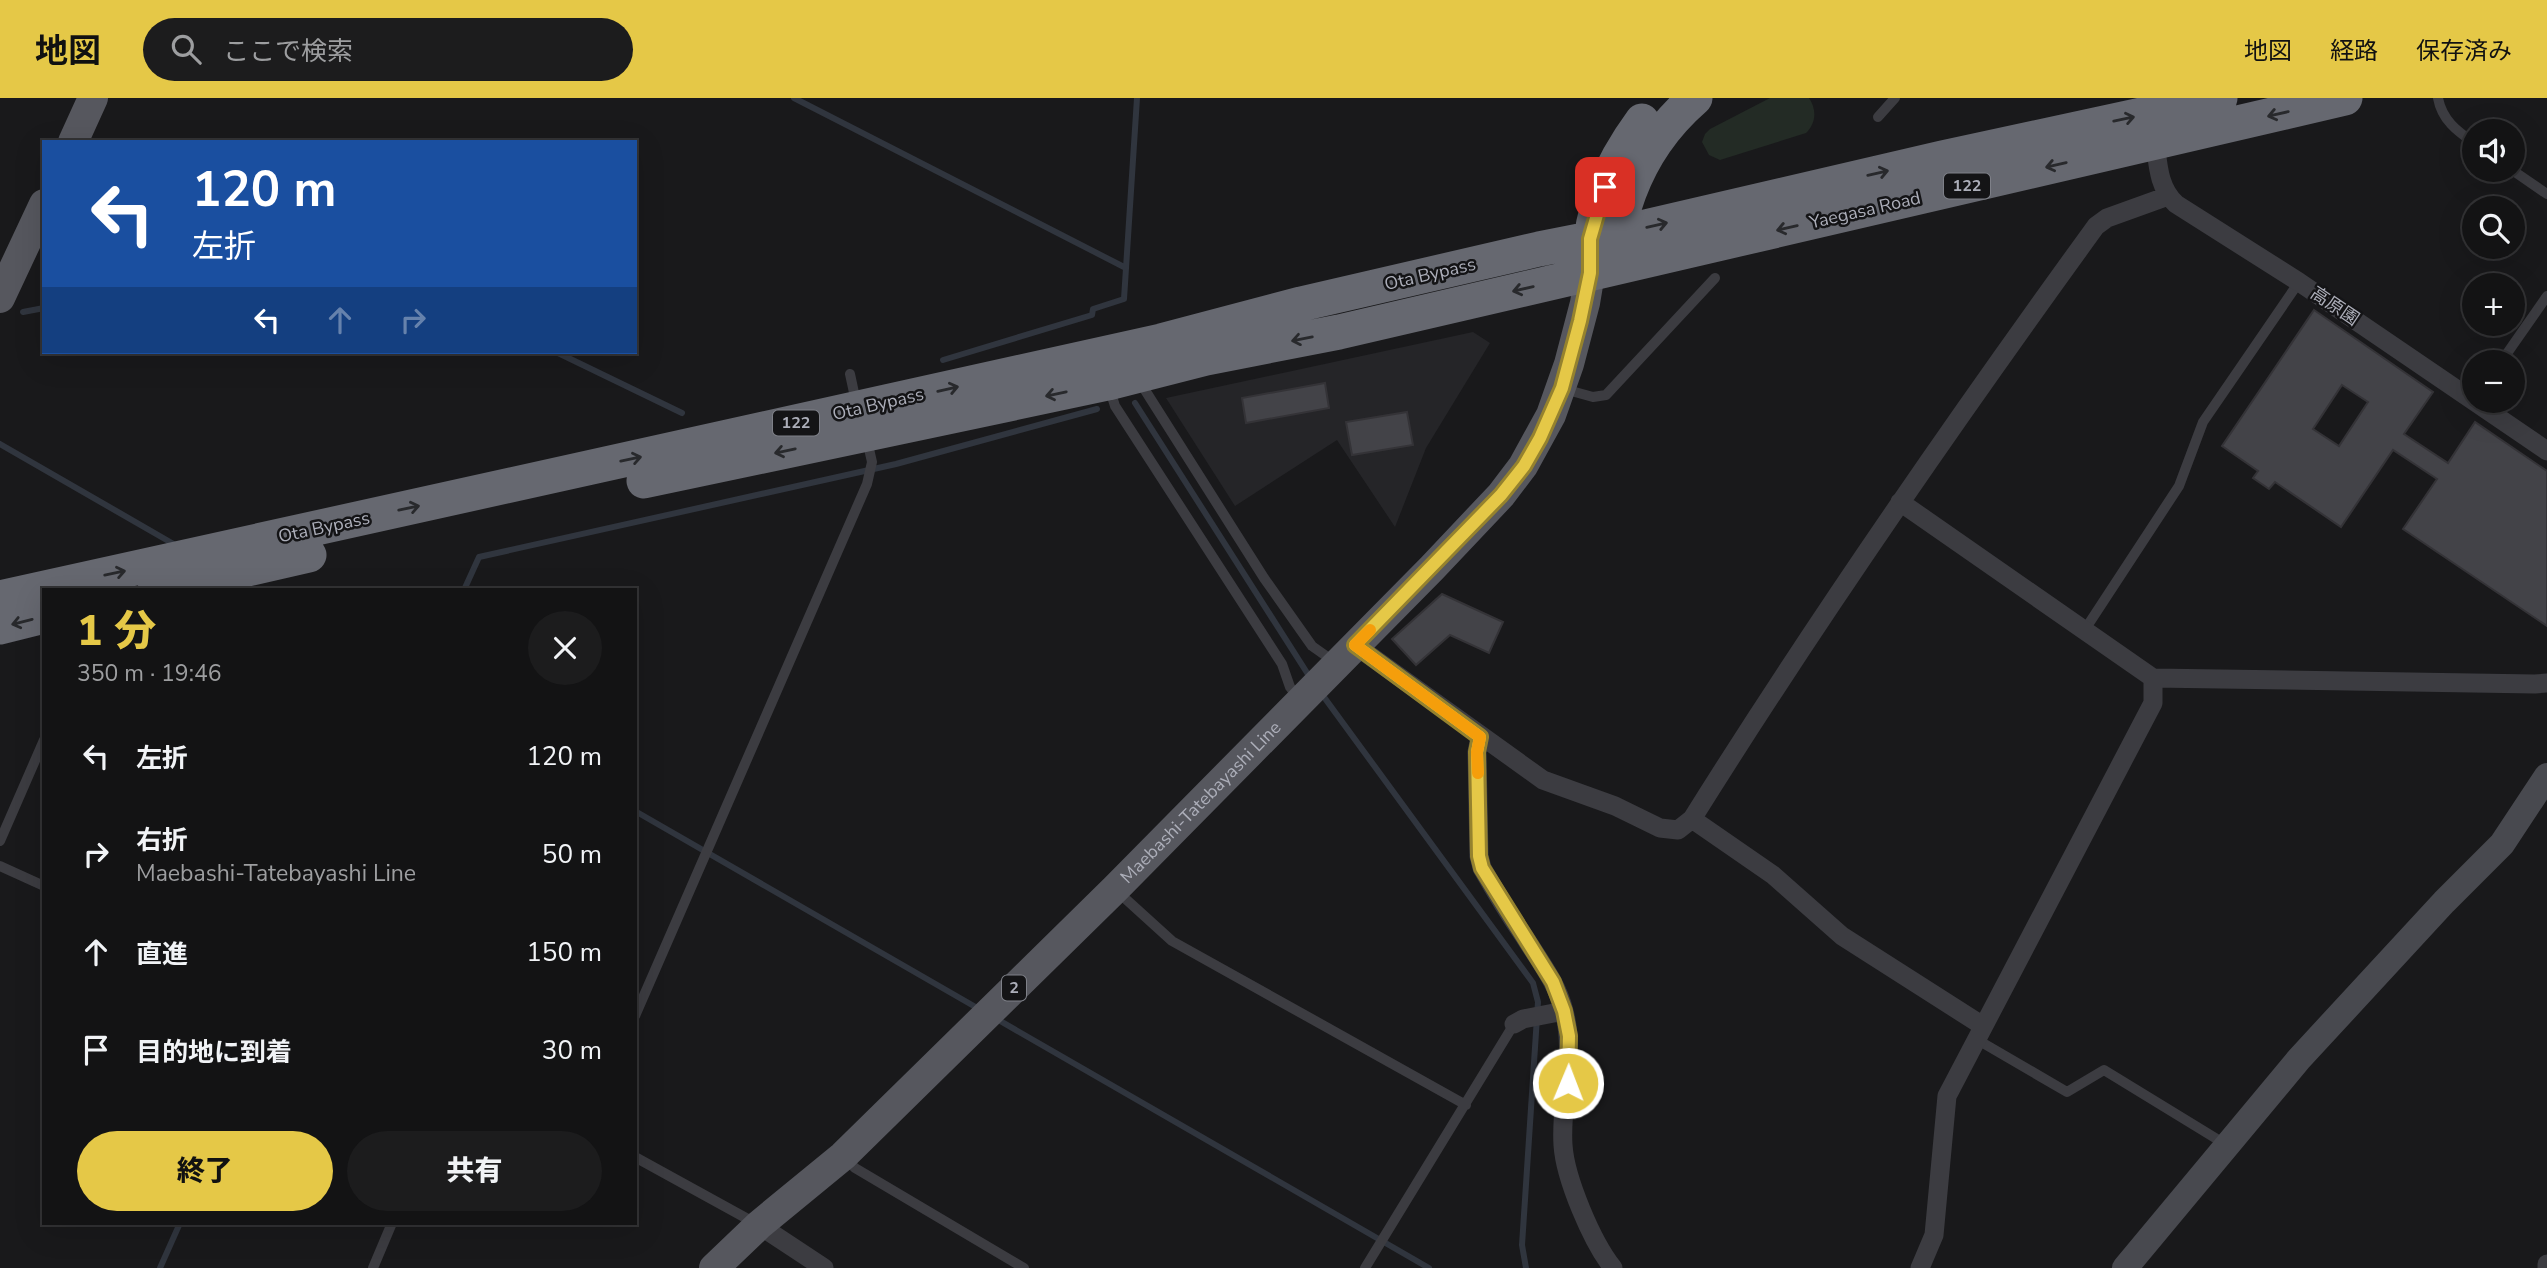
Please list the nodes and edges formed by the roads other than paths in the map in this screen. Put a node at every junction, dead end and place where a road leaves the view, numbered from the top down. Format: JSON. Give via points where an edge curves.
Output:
{"nodes":[{"id":1,"x":93,"y":98,"type":"edge"},
{"id":2,"x":1665,"y":98,"type":"edge"},
{"id":3,"x":1695,"y":98,"type":"edge"},
{"id":4,"x":1895,"y":98,"type":"edge"},
{"id":5,"x":2220,"y":98,"type":"edge"},
{"id":6,"x":2345,"y":98,"type":"edge"},
{"id":7,"x":2438,"y":98,"type":"edge"},
{"id":8,"x":1878,"y":117,"type":"dead end"},
{"id":9,"x":2462,"y":134,"type":"edge"},
{"id":10,"x":74,"y":140,"type":"edge"},
{"id":11,"x":2155,"y":141,"type":"junction"},
{"id":12,"x":2525,"y":179,"type":"edge"},
{"id":13,"x":2547,"y":194,"type":"edge"},
{"id":14,"x":2168,"y":196,"type":"junction"},
{"id":15,"x":42,"y":208,"type":"edge"},
{"id":16,"x":1602,"y":237,"type":"junction"},
{"id":17,"x":1590,"y":273,"type":"junction"},
{"id":18,"x":1715,"y":278,"type":"dead end"},
{"id":19,"x":2299,"y":282,"type":"junction"},
{"id":20,"x":2547,"y":296,"type":"edge"},
{"id":21,"x":0,"y":298,"type":"edge"},
{"id":22,"x":2509,"y":350,"type":"edge"},
{"id":23,"x":850,"y":374,"type":"dead end"},
{"id":24,"x":1145,"y":375,"type":"junction"},
{"id":25,"x":1108,"y":383,"type":"junction"},
{"id":26,"x":1562,"y":388,"type":"junction"},
{"id":27,"x":2462,"y":392,"type":"edge"},
{"id":28,"x":2493,"y":413,"type":"edge"},
{"id":29,"x":862,"y":421,"type":"junction"},
{"id":30,"x":2547,"y":451,"type":"edge"},
{"id":31,"x":1900,"y":502,"type":"junction"},
{"id":32,"x":49,"y":588,"type":"edge"},
{"id":33,"x":164,"y":588,"type":"edge"},
{"id":34,"x":42,"y":589,"type":"edge"},
{"id":35,"x":0,"y":598,"type":"edge"},
{"id":36,"x":42,"y":616,"type":"edge"},
{"id":37,"x":0,"y":627,"type":"edge"},
{"id":38,"x":2084,"y":631,"type":"junction"},
{"id":39,"x":1324,"y":676,"type":"junction"},
{"id":40,"x":2153,"y":678,"type":"junction"},
{"id":41,"x":2547,"y":683,"type":"edge"},
{"id":42,"x":1480,"y":737,"type":"junction"},
{"id":43,"x":42,"y":745,"type":"edge"},
{"id":44,"x":2547,"y":776,"type":"edge"},
{"id":45,"x":1692,"y":819,"type":"junction"},
{"id":46,"x":0,"y":841,"type":"edge"},
{"id":47,"x":0,"y":866,"type":"edge"},
{"id":48,"x":42,"y":885,"type":"edge"},
{"id":49,"x":1115,"y":889,"type":"junction"},
{"id":50,"x":637,"y":1011,"type":"edge"},
{"id":51,"x":1555,"y":1013,"type":"junction"},
{"id":52,"x":1518,"y":1022,"type":"joint"},
{"id":53,"x":1979,"y":1032,"type":"junction"},
{"id":54,"x":1466,"y":1105,"type":"junction"},
{"id":55,"x":2228,"y":1146,"type":"junction"},
{"id":56,"x":843,"y":1156,"type":"junction"},
{"id":57,"x":637,"y":1158,"type":"edge"},
{"id":58,"x":391,"y":1225,"type":"edge"},
{"id":59,"x":759,"y":1225,"type":"junction"},
{"id":60,"x":373,"y":1268,"type":"edge"},
{"id":61,"x":714,"y":1268,"type":"edge"},
{"id":62,"x":824,"y":1268,"type":"edge"},
{"id":63,"x":1024,"y":1268,"type":"edge"},
{"id":64,"x":1365,"y":1268,"type":"edge"},
{"id":65,"x":1613,"y":1268,"type":"edge"},
{"id":66,"x":1920,"y":1268,"type":"edge"},
{"id":67,"x":2126,"y":1268,"type":"edge"}],
"edges":[{"from":1,"to":10,"type":"main road"},
{"from":2,"to":16,"type":"highway","via":[[1648,114],[1611,171],[1599,202]]},
{"from":3,"to":16,"type":"highway","via":[[1674,116],[1649,150]]},
{"from":4,"to":8,"type":"lane"},
{"from":16,"to":5,"type":"highway","name":"Yaegasa Road","number":"122","one_way":true},
{"from":6,"to":11,"type":"highway","name":"Yaegasa Road","number":"122","one_way":true},
{"from":7,"to":9,"type":"lane","via":[[2440,109]]},
{"from":11,"to":14,"type":"street","via":[[2160,180]]},
{"from":11,"to":17,"type":"highway","name":"Yaegasa Road","number":"122","one_way":true},
{"from":12,"to":13,"type":"lane"},
{"from":14,"to":19,"type":"street","name":"高原園"},
{"from":14,"to":31,"type":"street","via":[[2096,226]]},
{"from":15,"to":21,"type":"main road"},
{"from":16,"to":17,"type":"highway"},
{"from":29,"to":16,"type":"highway","name":"Ota Bypass","number":"122","one_way":true,"via":[[1301,304]]},
{"from":17,"to":24,"type":"highway","name":"Ota Bypass","number":"122","one_way":true},
{"from":17,"to":26,"type":"main road","name":"Maebashi-Tatebayashi Line","number":"2"},
{"from":18,"to":26,"type":"lane","via":[[1606,395],[1593,397]]},
{"from":19,"to":27,"type":"street","name":"高原園"},
{"from":19,"to":38,"type":"lane","via":[[2203,422],[2179,486]]},
{"from":20,"to":22,"type":"lane"},
{"from":23,"to":29,"type":"lane"},
{"from":24,"to":25,"type":"highway","name":"Ota Bypass","number":"122"},
{"from":24,"to":39,"type":"lane","via":[[1145,390],[1312,646]]},
{"from":25,"to":29,"type":"highway","name":"Ota Bypass","number":"122","one_way":true},
{"from":25,"to":39,"type":"lane","via":[[1115,406],[1282,664],[1290,687]]},
{"from":26,"to":39,"type":"main road","name":"Maebashi-Tatebayashi Line","number":"2","via":[[1540,438],[1501,495]]},
{"from":28,"to":30,"type":"street","name":"高原園"},
{"from":32,"to":29,"type":"highway","name":"Ota Bypass","number":"122","one_way":true},
{"from":29,"to":33,"type":"highway","name":"Ota Bypass","number":"122","one_way":true,"via":[[497,512]]},
{"from":29,"to":50,"type":"lane","via":[[872,463],[867,484]]},
{"from":31,"to":38,"type":"street"},
{"from":31,"to":45,"type":"street"},
{"from":35,"to":34,"type":"highway","name":"Ota Bypass","number":"122","one_way":true},
{"from":36,"to":37,"type":"highway","one_way":true},
{"from":38,"to":40,"type":"street"},
{"from":39,"to":42,"type":"street"},
{"from":39,"to":49,"type":"main road","name":"Maebashi-Tatebayashi Line","number":"2"},
{"from":40,"to":41,"type":"street"},
{"from":40,"to":53,"type":"street","via":[[2152,703]]},
{"from":42,"to":45,"type":"street","via":[[1543,780],[1660,828],[1678,830]]},
{"from":42,"to":51,"type":"street","via":[[1482,868],[1553,982]]},
{"from":43,"to":46,"type":"lane"},
{"from":44,"to":55,"type":"street","via":[[2502,844],[2299,1059]]},
{"from":45,"to":53,"type":"street","via":[[1773,875],[1842,936]]},
{"from":47,"to":48,"type":"lane"},
{"from":49,"to":54,"type":"lane","via":[[1172,941]]},
{"from":49,"to":56,"type":"main road","name":"Maebashi-Tatebayashi Line","number":"2"},
{"from":51,"to":52,"type":"street"},
{"from":51,"to":65,"type":"street","via":[[1569,1036],[1565,1163],[1582,1209]]},
{"from":52,"to":54,"type":"lane"},
{"from":53,"to":55,"type":"lane","via":[[2067,1092],[2104,1070]]},
{"from":53,"to":66,"type":"street","via":[[1947,1097],[1934,1235]]},
{"from":54,"to":64,"type":"lane"},
{"from":55,"to":67,"type":"street"},
{"from":56,"to":59,"type":"main road","name":"Maebashi-Tatebayashi Line","number":"2"},
{"from":56,"to":63,"type":"lane","via":[[855,1168]]},
{"from":57,"to":59,"type":"lane"},
{"from":58,"to":60,"type":"lane"},
{"from":59,"to":61,"type":"main road","name":"Maebashi-Tatebayashi Line","number":"2"},
{"from":59,"to":62,"type":"street"}]}
